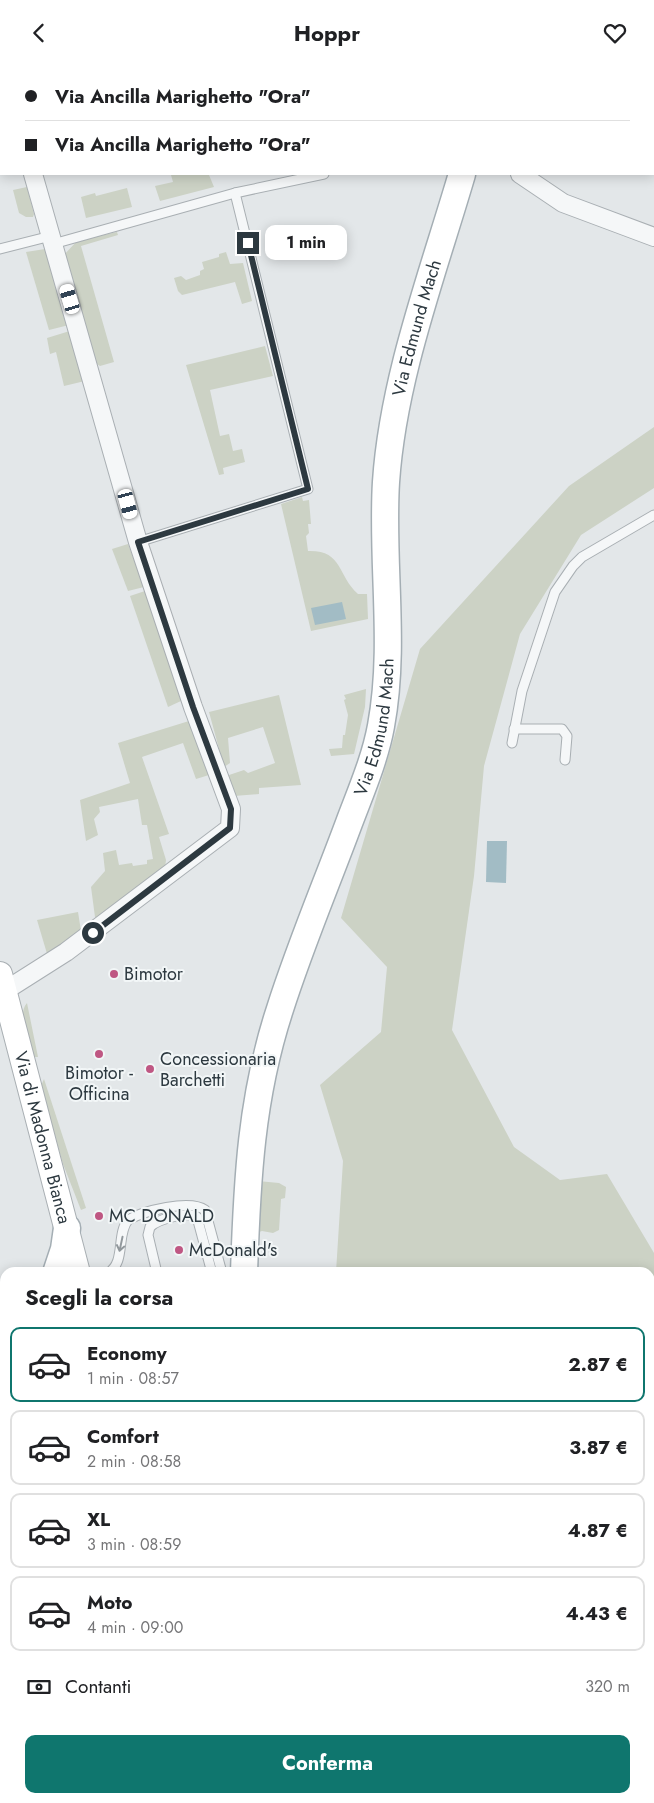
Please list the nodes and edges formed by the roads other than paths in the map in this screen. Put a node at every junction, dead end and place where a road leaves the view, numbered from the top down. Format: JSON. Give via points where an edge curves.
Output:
{"nodes":[{"id":1,"x":33,"y":175,"type":"edge"},
{"id":2,"x":319,"y":175,"type":"edge"},
{"id":3,"x":462,"y":175,"type":"edge"},
{"id":4,"x":521,"y":175,"type":"edge"},
{"id":5,"x":235,"y":193,"type":"junction"},
{"id":6,"x":654,"y":237,"type":"edge"},
{"id":7,"x":52,"y":240,"type":"junction"},
{"id":8,"x":0,"y":249,"type":"edge"},
{"id":9,"x":654,"y":515,"type":"edge"},
{"id":10,"x":138,"y":542,"type":"junction"},
{"id":11,"x":514,"y":729,"type":"junction"},
{"id":12,"x":512,"y":743,"type":"dead end"},
{"id":13,"x":566,"y":760,"type":"dead end"},
{"id":14,"x":2,"y":983,"type":"edge"},
{"id":15,"x":67,"y":1228,"type":"junction"},
{"id":16,"x":58,"y":1267,"type":"edge"},
{"id":17,"x":77,"y":1267,"type":"edge"},
{"id":18,"x":113,"y":1267,"type":"edge"},
{"id":19,"x":156,"y":1267,"type":"edge"},
{"id":20,"x":211,"y":1267,"type":"edge"},
{"id":21,"x":220,"y":1267,"type":"edge"},
{"id":22,"x":244,"y":1267,"type":"edge"}],
"edges":[{"from":1,"to":7,"type":"street"},
{"from":2,"to":5,"type":"lane"},
{"from":3,"to":22,"type":"main road","name":"Via Edmund Mach","via":[[399,388],[390,439],[385,537],[388,652],[380,729],[367,773],[279,1010],[262,1076],[248,1166]]},
{"from":4,"to":6,"type":"street","via":[[563,203]]},
{"from":5,"to":7,"type":"lane"},
{"from":5,"to":10,"type":"lane","via":[[308,489]]},
{"from":7,"to":8,"type":"lane"},
{"from":7,"to":10,"type":"street"},
{"from":9,"to":11,"type":"lane","via":[[582,557],[555,592],[522,691]]},
{"from":10,"to":14,"type":"street","via":[[231,809],[230,828],[74,947]]},
{"from":11,"to":12,"type":"lane"},
{"from":11,"to":13,"type":"lane","via":[[562,729],[567,736]]},
{"from":14,"to":15,"type":"main road","name":"Via di Madonna Bianca"},
{"from":15,"to":16,"type":"main road"},
{"from":15,"to":17,"type":"main road","name":"Via di Madonna Bianca"},
{"from":21,"to":18,"type":"lane","one_way":true,"via":[[205,1210],[189,1204],[128,1219]]},
{"from":19,"to":20,"type":"lane","via":[[148,1235],[150,1227],[157,1222],[193,1215],[200,1224]]}]}
